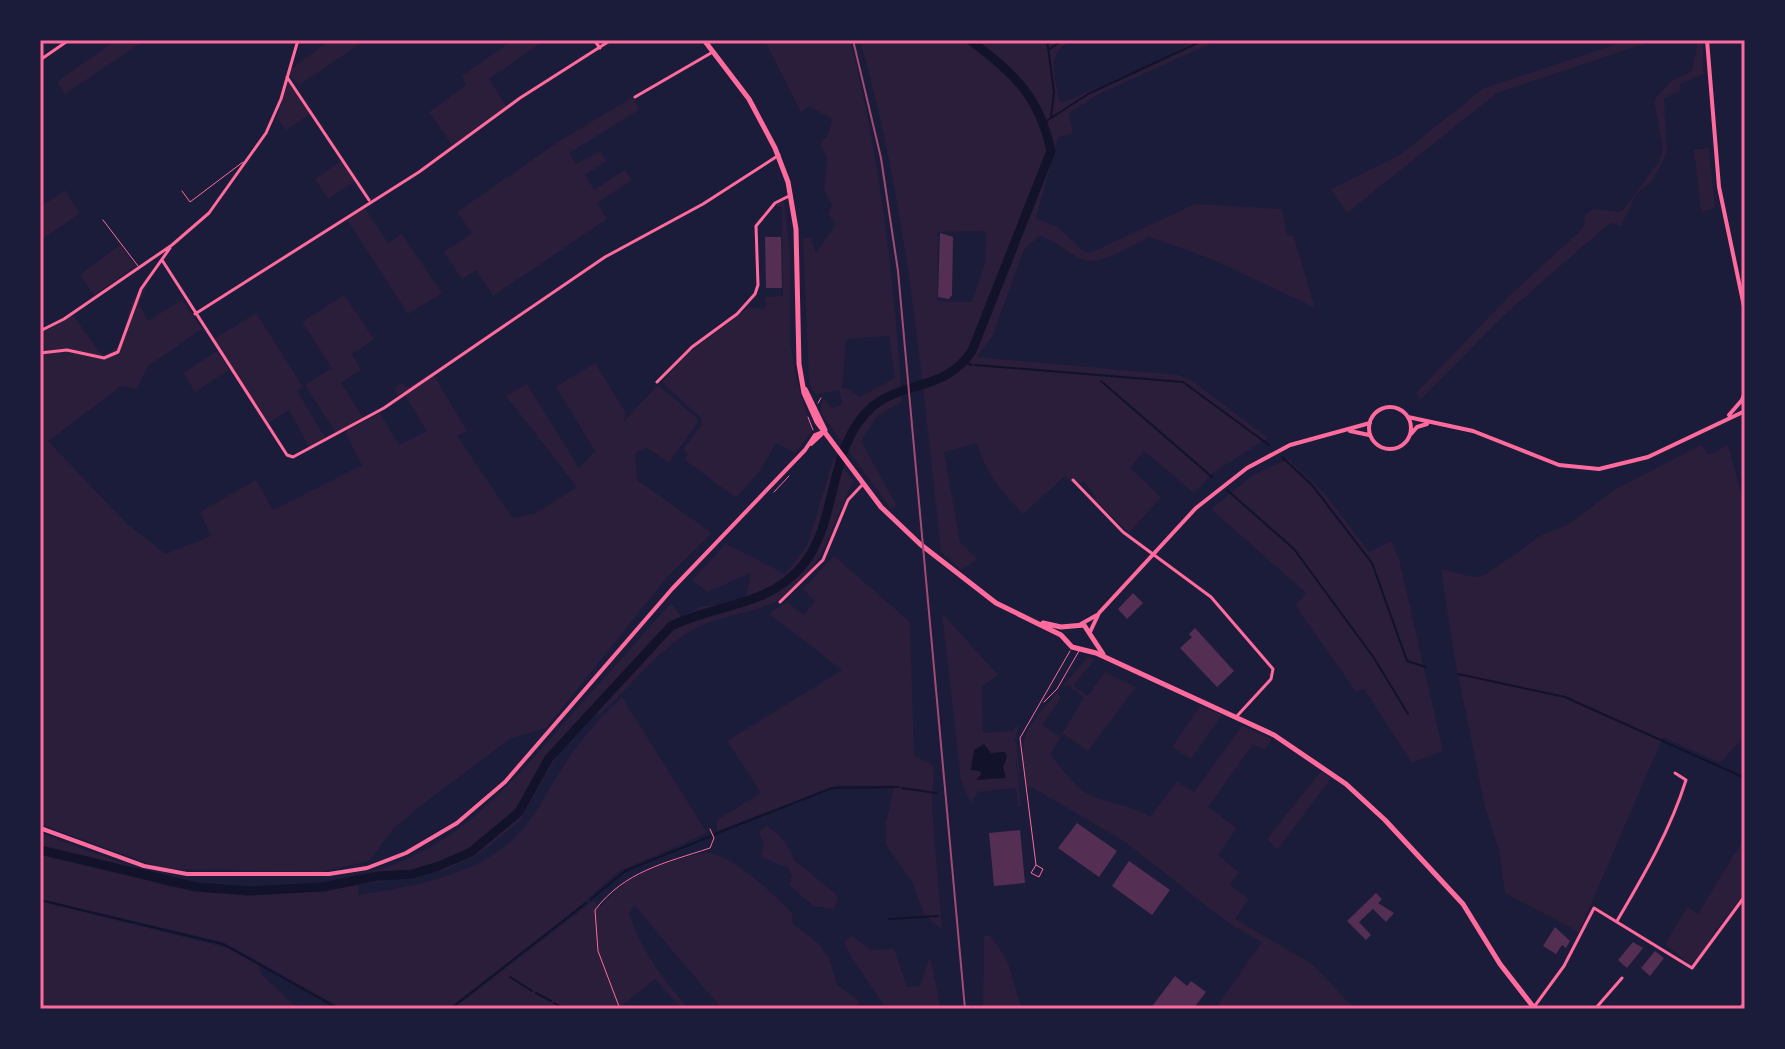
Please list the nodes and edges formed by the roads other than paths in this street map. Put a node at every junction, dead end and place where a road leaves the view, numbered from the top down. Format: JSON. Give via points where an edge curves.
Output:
{"nodes":[{"id":1,"x":69,"y":40,"type":"edge"},
{"id":2,"x":298,"y":40,"type":"edge"},
{"id":3,"x":594,"y":40,"type":"edge"},
{"id":4,"x":611,"y":40,"type":"edge"},
{"id":5,"x":704,"y":40,"type":"edge"},
{"id":6,"x":1707,"y":40,"type":"edge"},
{"id":7,"x":600,"y":48,"type":"junction"},
{"id":8,"x":714,"y":51,"type":"junction"},
{"id":9,"x":40,"y":60,"type":"edge"},
{"id":10,"x":287,"y":77,"type":"junction"},
{"id":11,"x":635,"y":97,"type":"dead end"},
{"id":12,"x":779,"y":155,"type":"junction"},
{"id":13,"x":252,"y":156,"type":"junction"},
{"id":14,"x":182,"y":191,"type":"dead end"},
{"id":15,"x":791,"y":195,"type":"junction"},
{"id":16,"x":370,"y":201,"type":"junction"},
{"id":17,"x":103,"y":220,"type":"dead end"},
{"id":18,"x":172,"y":245,"type":"junction"},
{"id":19,"x":162,"y":260,"type":"junction"},
{"id":20,"x":138,"y":266,"type":"junction"},
{"id":21,"x":1745,"y":311,"type":"edge"},
{"id":22,"x":195,"y":314,"type":"junction"},
{"id":23,"x":40,"y":331,"type":"edge"},
{"id":24,"x":40,"y":353,"type":"edge"},
{"id":25,"x":657,"y":382,"type":"dead end"},
{"id":26,"x":1745,"y":392,"type":"edge"},
{"id":27,"x":1742,"y":400,"type":"junction"},
{"id":28,"x":1745,"y":409,"type":"edge"},
{"id":29,"x":1408,"y":417,"type":"junction"},
{"id":30,"x":1727,"y":417,"type":"junction"},
{"id":31,"x":1370,"y":423,"type":"junction"},
{"id":32,"x":1429,"y":424,"type":"junction"},
{"id":33,"x":1348,"y":430,"type":"junction"},
{"id":34,"x":825,"y":431,"type":"junction"},
{"id":35,"x":1371,"y":436,"type":"junction"},
{"id":36,"x":1410,"y":436,"type":"junction"},
{"id":37,"x":1073,"y":480,"type":"dead end"},
{"id":38,"x":863,"y":484,"type":"junction"},
{"id":39,"x":1154,"y":554,"type":"junction"},
{"id":40,"x":780,"y":602,"type":"dead end"},
{"id":41,"x":1099,"y":613,"type":"junction"},
{"id":42,"x":1034,"y":621,"type":"junction"},
{"id":43,"x":1081,"y":624,"type":"junction"},
{"id":44,"x":1069,"y":626,"type":"junction"},
{"id":45,"x":1091,"y":634,"type":"junction"},
{"id":46,"x":1067,"y":641,"type":"junction"},
{"id":47,"x":1082,"y":649,"type":"junction"},
{"id":48,"x":1108,"y":658,"type":"junction"},
{"id":49,"x":1042,"y":704,"type":"junction"},
{"id":50,"x":1237,"y":716,"type":"junction"},
{"id":51,"x":1675,"y":773,"type":"dead end"},
{"id":52,"x":40,"y":828,"type":"edge"},
{"id":53,"x":1036,"y":865,"type":"dead end"},
{"id":54,"x":1745,"y":896,"type":"edge"},
{"id":55,"x":1617,"y":921,"type":"junction"},
{"id":56,"x":1622,"y":978,"type":"dead end"},
{"id":57,"x":1745,"y":1002,"type":"edge"},
{"id":58,"x":1535,"y":1008,"type":"edge"},
{"id":59,"x":1595,"y":1009,"type":"edge"},
{"id":60,"x":1740,"y":1009,"type":"edge"}],
"edges":[{"from":1,"to":9,"type":"street"},
{"from":2,"to":10,"type":"street"},
{"from":3,"to":7,"type":"street"},
{"from":4,"to":7,"type":"street"},
{"from":5,"to":8,"type":"main road"},
{"from":6,"to":21,"type":"street","via":[[1719,187]]},
{"from":7,"to":16,"type":"street"},
{"from":8,"to":11,"type":"street"},
{"from":8,"to":12,"type":"main road","via":[[749,99]]},
{"from":10,"to":13,"type":"street","via":[[278,108]]},
{"from":10,"to":16,"type":"street"},
{"from":12,"to":15,"type":"main road"},
{"from":12,"to":22,"type":"street","via":[[605,257],[384,408],[290,456]]},
{"from":13,"to":14,"type":"lane","via":[[190,202]]},
{"from":13,"to":18,"type":"street","via":[[209,213]]},
{"from":15,"to":25,"type":"street","via":[[775,203],[756,226],[755,294]]},
{"from":15,"to":34,"type":"main road","via":[[803,385]]},
{"from":16,"to":22,"type":"street"},
{"from":17,"to":20,"type":"lane"},
{"from":18,"to":19,"type":"street"},
{"from":18,"to":20,"type":"street"},
{"from":19,"to":22,"type":"street"},
{"from":19,"to":24,"type":"street","via":[[141,289],[123,346],[115,354],[104,358],[67,350]]},
{"from":20,"to":23,"type":"street"},
{"from":26,"to":27,"type":"street"},
{"from":27,"to":28,"type":"street"},
{"from":27,"to":30,"type":"street"},
{"from":28,"to":30,"type":"street"},
{"from":29,"to":31,"type":"street","via":[[1388,407],[1376,412]]},
{"from":29,"to":32,"type":"street"},
{"from":29,"to":36,"type":"street"},
{"from":30,"to":32,"type":"street","via":[[1648,457],[1599,469],[1559,465],[1461,427]]},
{"from":31,"to":33,"type":"street"},
{"from":31,"to":35,"type":"street"},
{"from":32,"to":36,"type":"street"},
{"from":33,"to":35,"type":"street"},
{"from":33,"to":39,"type":"street","via":[[1263,457],[1207,498]]},
{"from":34,"to":38,"type":"main road"},
{"from":34,"to":52,"type":"street","via":[[814,436],[674,587],[505,782],[457,823],[406,853],[338,873],[187,874],[144,866]]},
{"from":35,"to":36,"type":"street","via":[[1387,449],[1399,447]]},
{"from":37,"to":39,"type":"street","via":[[1109,520]]},
{"from":38,"to":40,"type":"street","via":[[849,497],[823,560]]},
{"from":38,"to":42,"type":"main road","via":[[911,537],[996,603]]},
{"from":39,"to":41,"type":"street"},
{"from":39,"to":50,"type":"street","via":[[1211,597],[1273,669],[1271,679]]},
{"from":41,"to":43,"type":"street"},
{"from":41,"to":45,"type":"street"},
{"from":42,"to":44,"type":"main road"},
{"from":42,"to":46,"type":"main road"},
{"from":43,"to":44,"type":"main road"},
{"from":43,"to":45,"type":"main road"},
{"from":44,"to":46,"type":"main road"},
{"from":45,"to":47,"type":"main road"},
{"from":45,"to":48,"type":"main road"},
{"from":46,"to":47,"type":"main road"},
{"from":46,"to":49,"type":"lane","via":[[1070,655]]},
{"from":47,"to":48,"type":"main road"},
{"from":47,"to":49,"type":"lane"},
{"from":48,"to":50,"type":"main road"},
{"from":49,"to":53,"type":"lane","via":[[1022,731],[1019,747]]},
{"from":50,"to":58,"type":"main road","via":[[1322,765],[1381,815],[1463,904]]},
{"from":51,"to":55,"type":"street","via":[[1686,780],[1674,815]]},
{"from":54,"to":55,"type":"street","via":[[1692,968]]},
{"from":55,"to":58,"type":"street","via":[[1594,908]]},
{"from":56,"to":59,"type":"street"},
{"from":57,"to":60,"type":"street"}]}
